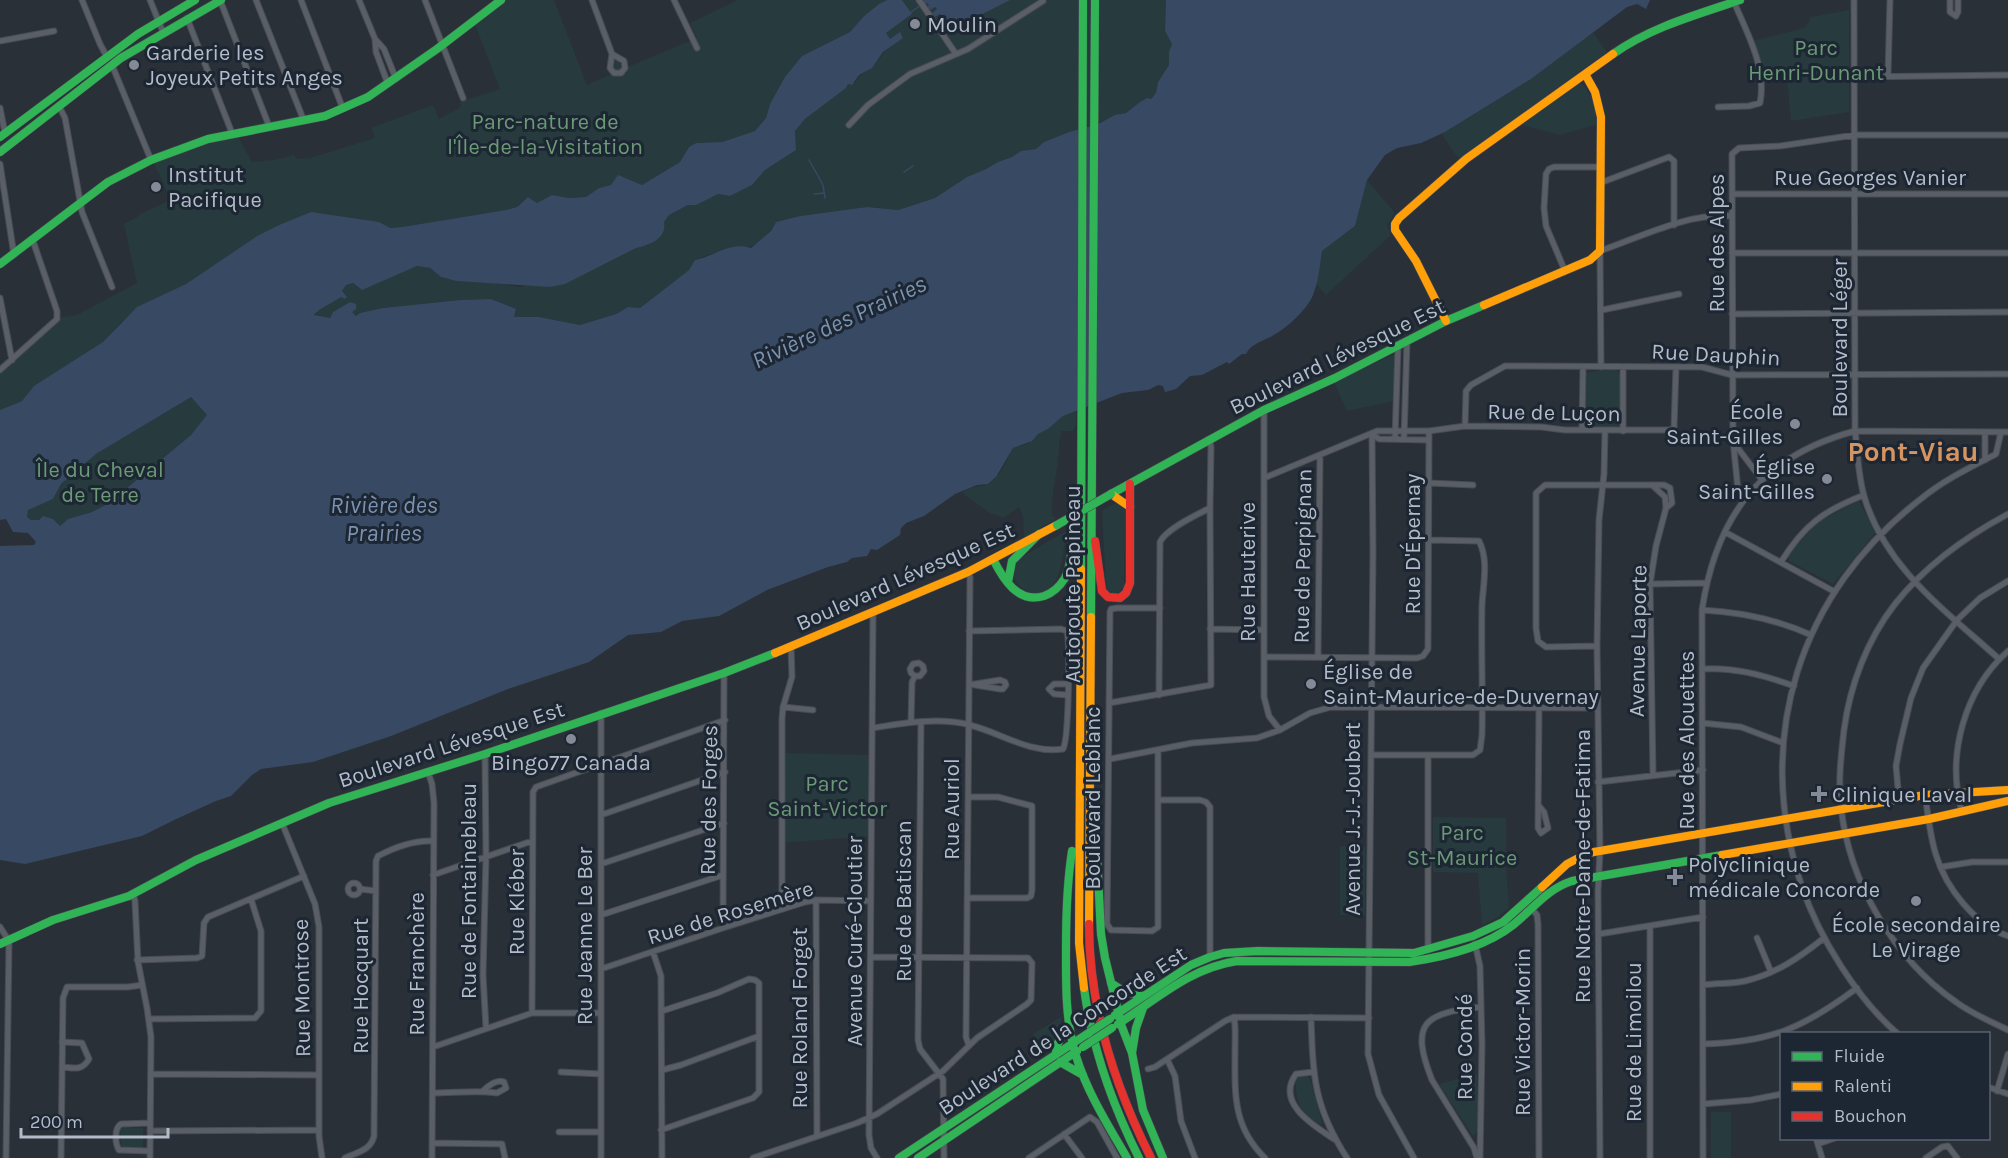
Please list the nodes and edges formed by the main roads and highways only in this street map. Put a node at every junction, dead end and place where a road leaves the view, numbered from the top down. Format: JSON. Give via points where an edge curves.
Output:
{"nodes":[{"id":1,"x":195,"y":0,"type":"edge"},
{"id":2,"x":220,"y":0,"type":"edge"},
{"id":3,"x":1083,"y":0,"type":"edge"},
{"id":4,"x":1095,"y":0,"type":"edge"},
{"id":5,"x":497,"y":1,"type":"edge"},
{"id":6,"x":1737,"y":1,"type":"edge"},
{"id":7,"x":1584,"y":74,"type":"junction"},
{"id":8,"x":2,"y":135,"type":"edge"},
{"id":9,"x":0,"y":152,"type":"edge"},
{"id":10,"x":0,"y":264,"type":"edge"},
{"id":11,"x":1446,"y":321,"type":"junction"},
{"id":12,"x":1130,"y":484,"type":"junction"},
{"id":13,"x":1080,"y":494,"type":"junction"},
{"id":14,"x":1111,"y":494,"type":"junction"},
{"id":15,"x":1130,"y":507,"type":"junction"},
{"id":16,"x":1090,"y":517,"type":"junction"},
{"id":17,"x":1039,"y":534,"type":"junction"},
{"id":18,"x":993,"y":560,"type":"junction"},
{"id":19,"x":1008,"y":582,"type":"junction"},
{"id":20,"x":2008,"y":790,"type":"edge"},
{"id":21,"x":2008,"y":801,"type":"edge"},
{"id":22,"x":1088,"y":815,"type":"junction"},
{"id":23,"x":1078,"y":816,"type":"junction"},
{"id":24,"x":1474,"y":940,"type":"junction"},
{"id":25,"x":0,"y":944,"type":"edge"},
{"id":26,"x":1369,"y":957,"type":"junction"},
{"id":27,"x":1111,"y":983,"type":"junction"},
{"id":28,"x":1143,"y":996,"type":"junction"},
{"id":29,"x":1143,"y":1008,"type":"junction"},
{"id":30,"x":1119,"y":1013,"type":"junction"},
{"id":31,"x":1120,"y":1022,"type":"junction"},
{"id":32,"x":1069,"y":1023,"type":"junction"},
{"id":33,"x":1073,"y":1042,"type":"junction"},
{"id":34,"x":1075,"y":1052,"type":"junction"},
{"id":35,"x":1056,"y":1053,"type":"junction"},
{"id":36,"x":1132,"y":1053,"type":"junction"},
{"id":37,"x":1060,"y":1062,"type":"junction"},
{"id":38,"x":1083,"y":1075,"type":"junction"},
{"id":39,"x":899,"y":1158,"type":"edge"},
{"id":40,"x":918,"y":1158,"type":"edge"},
{"id":41,"x":1127,"y":1158,"type":"edge"},
{"id":42,"x":1139,"y":1158,"type":"edge"},
{"id":43,"x":1151,"y":1158,"type":"edge"},
{"id":44,"x":1162,"y":1158,"type":"edge"}],
"edges":[{"from":1,"to":8,"type":"main road","via":[[158,21]]},
{"from":2,"to":9,"type":"main road","via":[[112,65]]},
{"from":3,"to":13,"type":"main road","name":"Autoroute Papineau"},
{"from":4,"to":16,"type":"main road","name":"Autoroute Papineau"},
{"from":5,"to":10,"type":"main road","via":[[368,97],[304,122],[232,133],[151,160],[108,182]]},
{"from":6,"to":7,"type":"main road","via":[[1654,30]]},
{"from":7,"to":11,"type":"main road","name":"Boulevard Lévesque Est","via":[[1595,92],[1601,117],[1600,251],[1590,260]]},
{"from":7,"to":11,"type":"main road","via":[[1466,159],[1395,224]]},
{"from":11,"to":12,"type":"main road","name":"Boulevard Lévesque Est","via":[[1264,410]]},
{"from":12,"to":14,"type":"main road","name":"Boulevard Lévesque Est"},
{"from":12,"to":15,"type":"main road"},
{"from":13,"to":19,"type":"main road","via":[[1067,569],[1060,585],[1046,595],[1033,597],[1018,593]]},
{"from":13,"to":23,"type":"main road","name":"Autoroute Papineau"},
{"from":14,"to":15,"type":"main road"},
{"from":14,"to":17,"type":"main road","name":"Boulevard Lévesque Est","bridge":true},
{"from":15,"to":16,"type":"main road","via":[[1129,587],[1117,599],[1102,591]]},
{"from":16,"to":22,"type":"main road","name":"Autoroute Papineau"},
{"from":17,"to":18,"type":"main road","name":"Boulevard Lévesque Est"},
{"from":17,"to":19,"type":"main road","via":[[1012,561]]},
{"from":18,"to":19,"type":"main road"},
{"from":18,"to":25,"type":"main road","name":"Boulevard Lévesque Est","via":[[873,614],[724,673],[329,803],[195,860],[133,894],[53,920]]},
{"from":20,"to":24,"type":"main road","name":"Boulevard de la Concorde Est","via":[[1925,795],[1583,855],[1570,862],[1506,920]]},
{"from":21,"to":24,"type":"main road","name":"Boulevard de la Concorde Est","via":[[1929,819],[1560,885],[1503,932]]},
{"from":22,"to":27,"type":"main road","via":[[1097,855],[1102,942]]},
{"from":22,"to":43,"type":"main road","name":"Autoroute Papineau","via":[[1088,930],[1094,995],[1114,1077]]},
{"from":23,"to":32,"type":"main road","via":[[1067,881]]},
{"from":23,"to":42,"type":"main road","name":"Autoroute Papineau","via":[[1079,943],[1088,1019],[1109,1094]]},
{"from":24,"to":26,"type":"main road","name":"Boulevard de la Concorde Est","via":[[1414,953]]},
{"from":24,"to":26,"type":"main road","name":"Boulevard de la Concorde Est","via":[[1421,961]]},
{"from":26,"to":28,"type":"main road","name":"Boulevard de la Concorde Est","via":[[1240,951],[1210,957]]},
{"from":26,"to":29,"type":"main road","name":"Boulevard de la Concorde Est","via":[[1222,963],[1195,974]]},
{"from":27,"to":28,"type":"main road","via":[[1125,992]]},
{"from":27,"to":30,"type":"main road"},
{"from":28,"to":30,"type":"main road","name":"Boulevard de la Concorde Est"},
{"from":29,"to":31,"type":"main road","name":"Boulevard de la Concorde Est"},
{"from":29,"to":36,"type":"main road"},
{"from":30,"to":31,"type":"main road"},
{"from":30,"to":33,"type":"main road","name":"Boulevard de la Concorde Est","bridge":true},
{"from":31,"to":34,"type":"main road","name":"Boulevard de la Concorde Est","bridge":true},
{"from":31,"to":36,"type":"main road"},
{"from":32,"to":33,"type":"main road"},
{"from":32,"to":35,"type":"main road"},
{"from":33,"to":34,"type":"main road"},
{"from":33,"to":35,"type":"main road","name":"Boulevard de la Concorde Est"},
{"from":34,"to":37,"type":"main road","name":"Boulevard de la Concorde Est"},
{"from":34,"to":38,"type":"main road"},
{"from":35,"to":39,"type":"main road","name":"Boulevard de la Concorde Est"},
{"from":36,"to":44,"type":"main road","via":[[1143,1110]]},
{"from":37,"to":38,"type":"main road"},
{"from":37,"to":40,"type":"main road","name":"Boulevard de la Concorde Est"},
{"from":38,"to":41,"type":"main road"}]}
